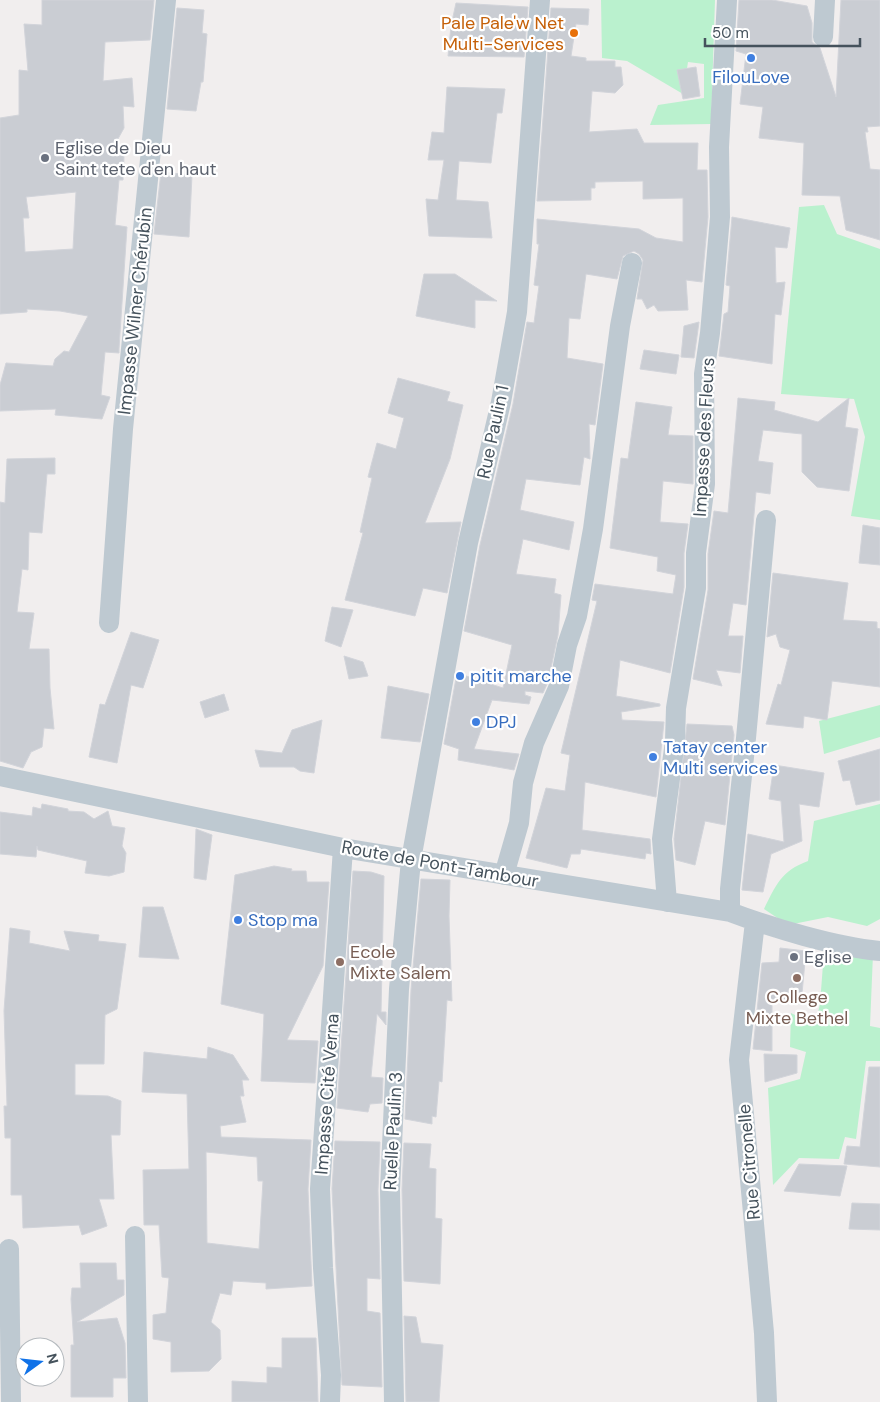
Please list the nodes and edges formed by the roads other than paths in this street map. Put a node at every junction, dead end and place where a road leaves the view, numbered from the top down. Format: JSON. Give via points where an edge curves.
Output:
{"nodes":[{"id":1,"x":166,"y":0,"type":"edge"},
{"id":2,"x":540,"y":0,"type":"edge"},
{"id":3,"x":727,"y":0,"type":"edge"},
{"id":4,"x":825,"y":0,"type":"edge"},
{"id":5,"x":823,"y":37,"type":"dead end"},
{"id":6,"x":632,"y":263,"type":"dead end"},
{"id":7,"x":766,"y":520,"type":"dead end"},
{"id":8,"x":109,"y":623,"type":"dead end"},
{"id":9,"x":0,"y":776,"type":"edge"},
{"id":10,"x":344,"y":848,"type":"junction"},
{"id":11,"x":411,"y":860,"type":"junction"},
{"id":12,"x":504,"y":875,"type":"junction"},
{"id":13,"x":667,"y":902,"type":"junction"},
{"id":14,"x":730,"y":912,"type":"junction"},
{"id":15,"x":755,"y":922,"type":"junction"},
{"id":16,"x":880,"y":950,"type":"edge"},
{"id":17,"x":135,"y":1236,"type":"dead end"},
{"id":18,"x":9,"y":1249,"type":"dead end"},
{"id":19,"x":11,"y":1402,"type":"edge"},
{"id":20,"x":138,"y":1402,"type":"edge"},
{"id":21,"x":330,"y":1402,"type":"edge"},
{"id":22,"x":394,"y":1402,"type":"edge"},
{"id":23,"x":767,"y":1402,"type":"edge"}],
"edges":[{"from":1,"to":8,"type":"street","name":"Impasse Wilner Chérubin","via":[[124,428]]},
{"from":2,"to":11,"type":"street","name":"Rue Paulin 1","via":[[517,312],[468,543]]},
{"from":3,"to":13,"type":"street","name":"Impasse des Fleurs","via":[[719,147],[720,217],[704,374],[705,484],[696,553],[696,588],[676,708],[676,741],[662,839]]},
{"from":4,"to":5,"type":"street"},
{"from":6,"to":12,"type":"street","via":[[577,616],[559,686],[534,742],[523,783],[519,823]]},
{"from":7,"to":14,"type":"street"},
{"from":9,"to":10,"type":"street","name":"Route de Pont-Tambour"},
{"from":10,"to":11,"type":"street","name":"Route de Pont-Tambour"},
{"from":10,"to":21,"type":"street","name":"Impasse Cité Verna","via":[[320,1189],[330,1340]]},
{"from":11,"to":12,"type":"street","name":"Route de Pont-Tambour"},
{"from":11,"to":22,"type":"street","name":"Ruelle Paulin 3","via":[[399,989],[390,1190]]},
{"from":12,"to":13,"type":"street","name":"Route de Pont-Tambour"},
{"from":13,"to":14,"type":"street","name":"Route de Pont-Tambour"},
{"from":14,"to":15,"type":"street","name":"Route de Pont-Tambour"},
{"from":15,"to":16,"type":"street","name":"Route de Pont-Tambour","via":[[860,949]]},
{"from":15,"to":23,"type":"street","name":"Rue Citronelle","via":[[739,1060],[764,1333]]},
{"from":17,"to":20,"type":"street"},
{"from":18,"to":19,"type":"street"}]}
